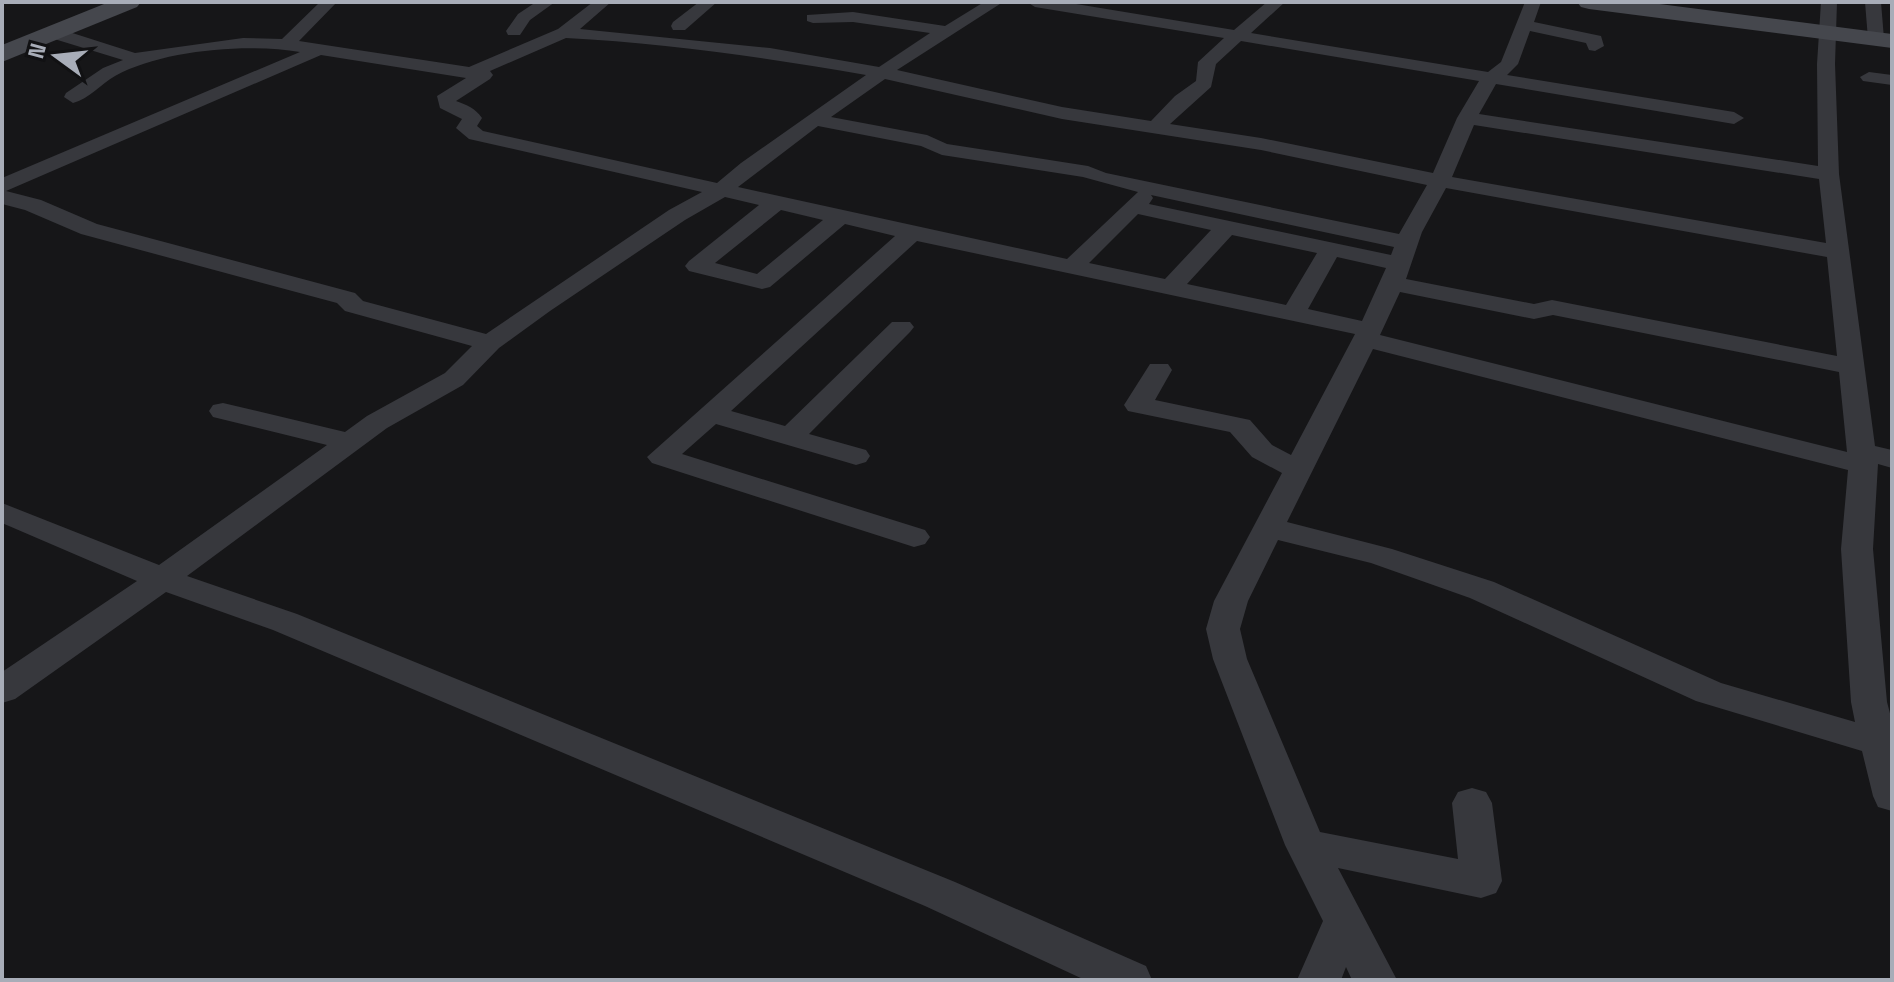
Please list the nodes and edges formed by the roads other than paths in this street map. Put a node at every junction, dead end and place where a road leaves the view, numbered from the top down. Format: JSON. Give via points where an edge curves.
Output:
{"nodes":[{"id":1,"x":129,"y":2,"type":"edge"},
{"id":2,"x":329,"y":2,"type":"edge"},
{"id":3,"x":547,"y":2,"type":"edge"},
{"id":4,"x":603,"y":2,"type":"edge"},
{"id":5,"x":709,"y":2,"type":"edge"},
{"id":6,"x":995,"y":2,"type":"edge"},
{"id":7,"x":1035,"y":2,"type":"edge"},
{"id":8,"x":1277,"y":2,"type":"edge"},
{"id":9,"x":1589,"y":2,"type":"edge"},
{"id":10,"x":1829,"y":2,"type":"edge"},
{"id":11,"x":1873,"y":2,"type":"edge"},
{"id":12,"x":1668,"y":7,"type":"edge"},
{"id":13,"x":1529,"y":14,"type":"edge"},
{"id":14,"x":813,"y":18,"type":"dead end"},
{"id":15,"x":580,"y":20,"type":"junction"},
{"id":16,"x":679,"y":26,"type":"junction"},
{"id":17,"x":514,"y":31,"type":"dead end"},
{"id":18,"x":724,"y":31,"type":"dead end"},
{"id":19,"x":947,"y":31,"type":"junction"},
{"id":20,"x":564,"y":33,"type":"junction"},
{"id":21,"x":1829,"y":33,"type":"junction"},
{"id":22,"x":57,"y":34,"type":"junction"},
{"id":23,"x":1235,"y":37,"type":"junction"},
{"id":24,"x":1884,"y":40,"type":"edge"},
{"id":25,"x":291,"y":44,"type":"junction"},
{"id":26,"x":1595,"y":46,"type":"dead end"},
{"id":27,"x":318,"y":50,"type":"junction"},
{"id":28,"x":2,"y":54,"type":"edge"},
{"id":29,"x":147,"y":57,"type":"junction"},
{"id":30,"x":1502,"y":70,"type":"junction"},
{"id":31,"x":473,"y":72,"type":"junction"},
{"id":32,"x":884,"y":73,"type":"junction"},
{"id":33,"x":1869,"y":77,"type":"dead end"},
{"id":34,"x":1892,"y":81,"type":"edge"},
{"id":35,"x":73,"y":97,"type":"dead end"},
{"id":36,"x":1713,"y":98,"type":"dead end"},
{"id":37,"x":1467,"y":118,"type":"junction"},
{"id":38,"x":1734,"y":118,"type":"dead end"},
{"id":39,"x":816,"y":120,"type":"junction"},
{"id":40,"x":1608,"y":120,"type":"junction"},
{"id":41,"x":1157,"y":126,"type":"junction"},
{"id":42,"x":1673,"y":130,"type":"junction"},
{"id":43,"x":1829,"y":174,"type":"junction"},
{"id":44,"x":1440,"y":181,"type":"junction"},
{"id":45,"x":2,"y":186,"type":"edge"},
{"id":46,"x":722,"y":190,"type":"junction"},
{"id":47,"x":2,"y":197,"type":"edge"},
{"id":48,"x":777,"y":202,"type":"junction"},
{"id":49,"x":840,"y":217,"type":"junction"},
{"id":50,"x":1226,"y":228,"type":"junction"},
{"id":51,"x":912,"y":233,"type":"junction"},
{"id":52,"x":1330,"y":250,"type":"junction"},
{"id":53,"x":1838,"y":252,"type":"junction"},
{"id":54,"x":1400,"y":263,"type":"junction"},
{"id":55,"x":1074,"y":265,"type":"junction"},
{"id":56,"x":1172,"y":286,"type":"junction"},
{"id":57,"x":1293,"y":313,"type":"junction"},
{"id":58,"x":901,"y":327,"type":"dead end"},
{"id":59,"x":1367,"y":334,"type":"junction"},
{"id":60,"x":490,"y":343,"type":"junction"},
{"id":61,"x":1853,"y":367,"type":"junction"},
{"id":62,"x":1159,"y":370,"type":"dead end"},
{"id":63,"x":223,"y":411,"type":"dead end"},
{"id":64,"x":711,"y":414,"type":"junction"},
{"id":65,"x":790,"y":437,"type":"junction"},
{"id":66,"x":350,"y":442,"type":"junction"},
{"id":67,"x":856,"y":456,"type":"dead end"},
{"id":68,"x":1862,"y":458,"type":"junction"},
{"id":69,"x":1892,"y":459,"type":"edge"},
{"id":70,"x":1299,"y":471,"type":"junction"},
{"id":71,"x":2,"y":512,"type":"edge"},
{"id":72,"x":1267,"y":527,"type":"junction"},
{"id":73,"x":914,"y":537,"type":"dead end"},
{"id":74,"x":162,"y":579,"type":"junction"},
{"id":75,"x":2,"y":690,"type":"edge"},
{"id":76,"x":1878,"y":742,"type":"junction"},
{"id":77,"x":1892,"y":796,"type":"edge"},
{"id":78,"x":1472,"y":803,"type":"dead end"},
{"id":79,"x":1305,"y":845,"type":"junction"},
{"id":80,"x":1343,"y":923,"type":"junction"},
{"id":81,"x":1130,"y":980,"type":"edge"},
{"id":82,"x":1319,"y":980,"type":"edge"},
{"id":83,"x":1375,"y":980,"type":"edge"}],
"edges":[{"from":1,"to":22,"type":"street"},
{"from":2,"to":25,"type":"street","via":[[290,39]]},
{"from":3,"to":17,"type":"street"},
{"from":4,"to":15,"type":"street"},
{"from":5,"to":16,"type":"street"},
{"from":6,"to":19,"type":"street"},
{"from":7,"to":23,"type":"street"},
{"from":8,"to":23,"type":"street"},
{"from":9,"to":12,"type":"street"},
{"from":10,"to":21,"type":"street"},
{"from":11,"to":24,"type":"street"},
{"from":12,"to":21,"type":"street"},
{"from":13,"to":26,"type":"street","via":[[1595,40]]},
{"from":13,"to":30,"type":"street"},
{"from":14,"to":19,"type":"street","via":[[853,17]]},
{"from":15,"to":16,"type":"street"},
{"from":15,"to":20,"type":"street"},
{"from":16,"to":18,"type":"street"},
{"from":19,"to":32,"type":"street"},
{"from":20,"to":31,"type":"street"},
{"from":20,"to":32,"type":"street","via":[[712,45]]},
{"from":21,"to":24,"type":"street"},
{"from":21,"to":43,"type":"street"},
{"from":22,"to":28,"type":"street"},
{"from":22,"to":29,"type":"street","via":[[134,58]]},
{"from":23,"to":30,"type":"street"},
{"from":23,"to":41,"type":"street","via":[[1207,62],[1205,83]]},
{"from":25,"to":27,"type":"street"},
{"from":25,"to":29,"type":"street","via":[[243,43]]},
{"from":27,"to":31,"type":"street"},
{"from":27,"to":45,"type":"street"},
{"from":29,"to":35,"type":"street","via":[[109,72]]},
{"from":30,"to":36,"type":"street"},
{"from":30,"to":37,"type":"street","via":[[1487,82]]},
{"from":30,"to":40,"type":"street"},
{"from":31,"to":46,"type":"street","via":[[484,75],[446,96],[447,104],[472,118],[466,128],[476,135]]},
{"from":32,"to":39,"type":"street"},
{"from":32,"to":41,"type":"street","via":[[1062,113]]},
{"from":33,"to":34,"type":"street"},
{"from":37,"to":40,"type":"street"},
{"from":37,"to":44,"type":"street"},
{"from":38,"to":42,"type":"street"},
{"from":39,"to":46,"type":"street"},
{"from":39,"to":54,"type":"street","via":[[927,141],[942,149],[1088,172]]},
{"from":40,"to":42,"type":"street"},
{"from":40,"to":42,"type":"street"},
{"from":41,"to":44,"type":"street"},
{"from":42,"to":43,"type":"street"},
{"from":43,"to":53,"type":"street"},
{"from":44,"to":53,"type":"street"},
{"from":44,"to":54,"type":"street"},
{"from":46,"to":48,"type":"street"},
{"from":46,"to":60,"type":"street"},
{"from":47,"to":60,"type":"street","via":[[89,229]]},
{"from":48,"to":49,"type":"street"},
{"from":48,"to":49,"type":"street","via":[[697,266],[762,282]]},
{"from":49,"to":51,"type":"street"},
{"from":50,"to":52,"type":"street"},
{"from":50,"to":55,"type":"street","via":[[1138,202]]},
{"from":50,"to":56,"type":"street"},
{"from":51,"to":55,"type":"street"},
{"from":51,"to":64,"type":"street"},
{"from":52,"to":54,"type":"street"},
{"from":52,"to":57,"type":"street"},
{"from":53,"to":61,"type":"street"},
{"from":54,"to":59,"type":"street"},
{"from":54,"to":61,"type":"street","via":[[1534,312],[1552,307]]},
{"from":55,"to":56,"type":"street"},
{"from":56,"to":57,"type":"street"},
{"from":57,"to":59,"type":"street"},
{"from":58,"to":65,"type":"street"},
{"from":59,"to":68,"type":"street"},
{"from":59,"to":70,"type":"street"},
{"from":60,"to":66,"type":"street","via":[[454,379]]},
{"from":61,"to":68,"type":"street"},
{"from":62,"to":70,"type":"street","via":[[1138,405],[1240,426],[1262,451]]},
{"from":63,"to":66,"type":"street"},
{"from":64,"to":65,"type":"street"},
{"from":64,"to":73,"type":"street","via":[[662,457]]},
{"from":65,"to":67,"type":"street"},
{"from":66,"to":74,"type":"street"},
{"from":68,"to":69,"type":"street"},
{"from":68,"to":76,"type":"street","via":[[1857,549],[1869,702]]},
{"from":70,"to":72,"type":"street"},
{"from":71,"to":74,"type":"street"},
{"from":72,"to":76,"type":"street","via":[[1381,556],[1482,590],[1709,692]]},
{"from":72,"to":79,"type":"street","via":[[1223,629],[1230,659]]},
{"from":74,"to":75,"type":"street"},
{"from":74,"to":81,"type":"street","via":[[285,622],[926,888]]},
{"from":76,"to":77,"type":"street"},
{"from":78,"to":79,"type":"street","via":[[1481,881]]},
{"from":79,"to":80,"type":"street"},
{"from":80,"to":82,"type":"street"},
{"from":80,"to":83,"type":"street"}]}
